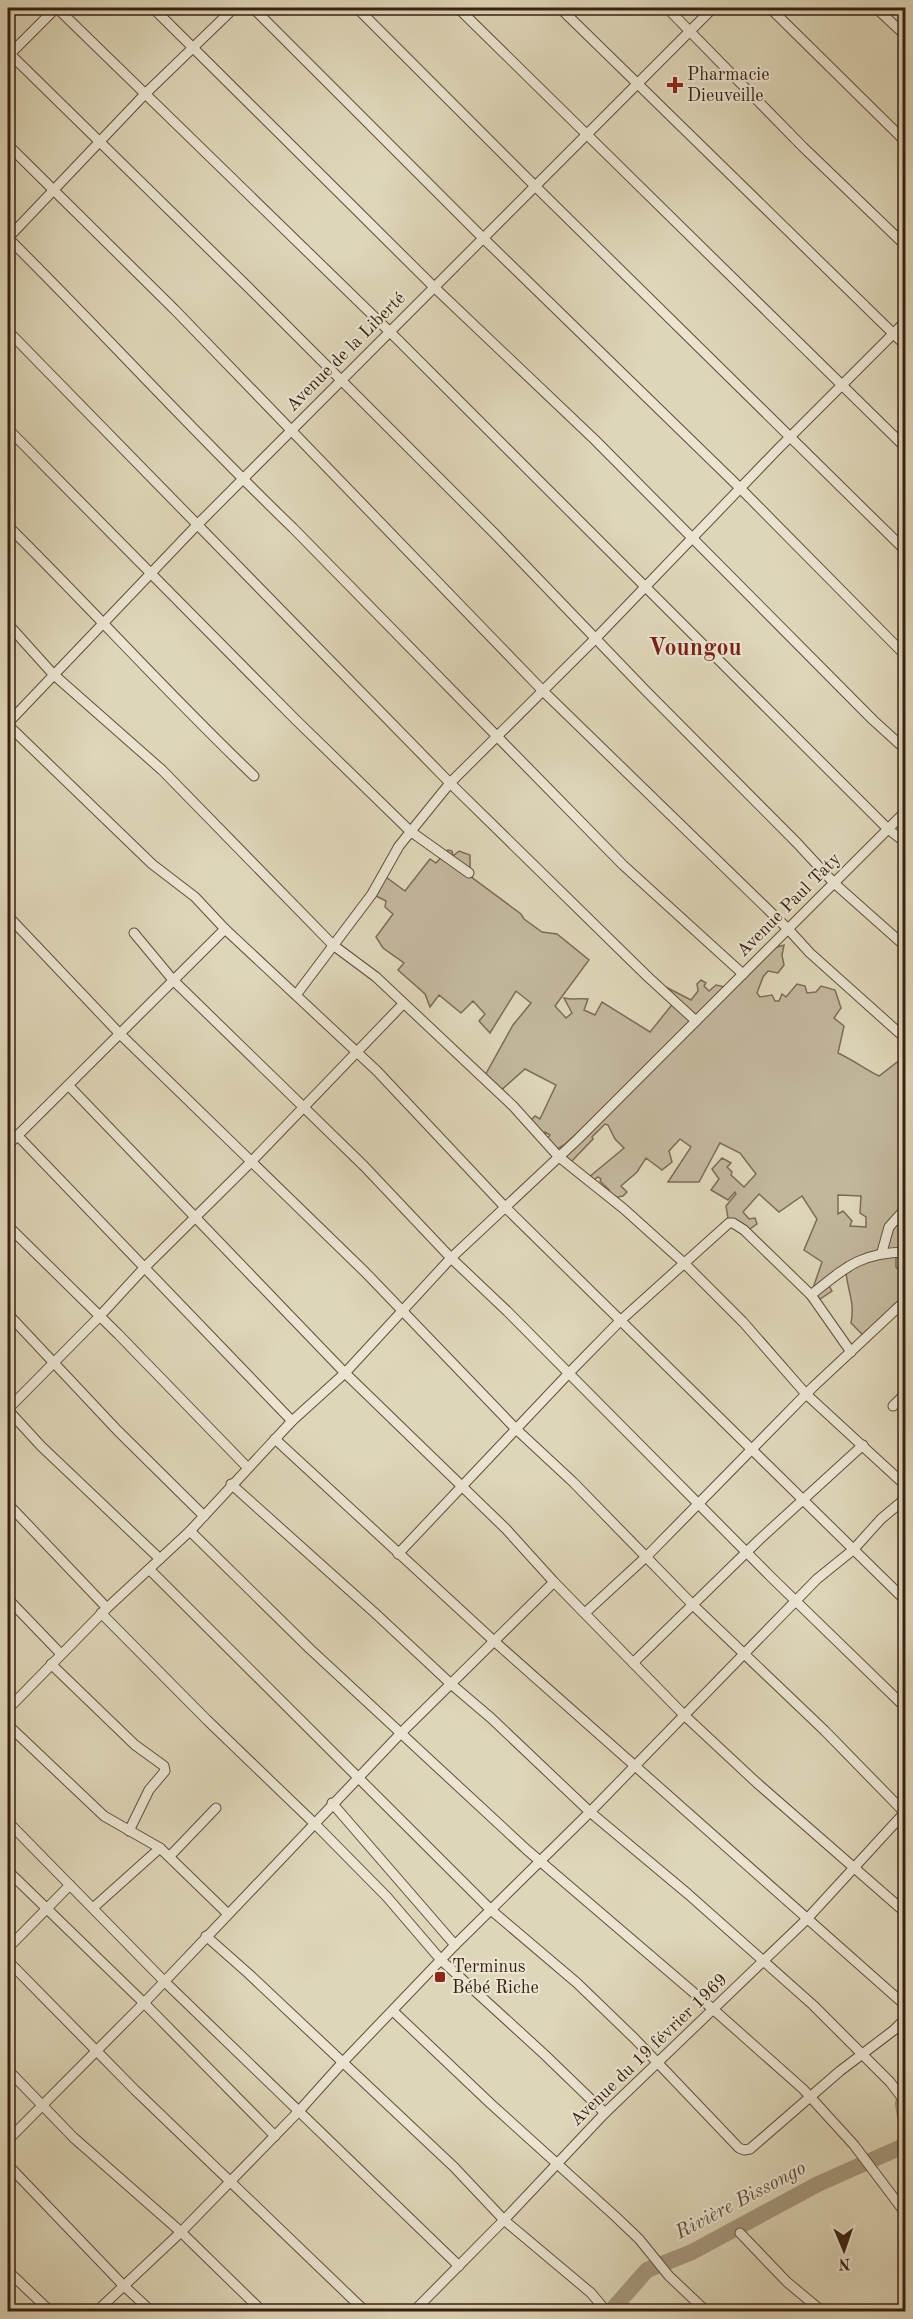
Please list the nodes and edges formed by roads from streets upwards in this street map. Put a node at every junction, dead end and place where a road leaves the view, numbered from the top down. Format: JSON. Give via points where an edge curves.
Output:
{"nodes":[{"id":1,"x":56,"y":8,"type":"edge"},
{"id":2,"x":153,"y":8,"type":"edge"},
{"id":3,"x":234,"y":8,"type":"edge"},
{"id":4,"x":253,"y":8,"type":"edge"},
{"id":5,"x":357,"y":8,"type":"edge"},
{"id":6,"x":458,"y":8,"type":"edge"},
{"id":7,"x":560,"y":8,"type":"edge"},
{"id":8,"x":666,"y":8,"type":"edge"},
{"id":9,"x":712,"y":8,"type":"edge"},
{"id":10,"x":770,"y":8,"type":"edge"},
{"id":11,"x":876,"y":8,"type":"edge"},
{"id":12,"x":690,"y":30,"type":"junction"},
{"id":13,"x":906,"y":36,"type":"edge"},
{"id":14,"x":194,"y":47,"type":"junction"},
{"id":15,"x":8,"y":54,"type":"edge"},
{"id":16,"x":637,"y":83,"type":"junction"},
{"id":17,"x":145,"y":94,"type":"junction"},
{"id":18,"x":587,"y":132,"type":"junction"},
{"id":19,"x":906,"y":142,"type":"edge"},
{"id":20,"x":99,"y":143,"type":"junction"},
{"id":21,"x":8,"y":145,"type":"edge"},
{"id":22,"x":535,"y":186,"type":"junction"},
{"id":23,"x":54,"y":190,"type":"junction"},
{"id":24,"x":482,"y":237,"type":"junction"},
{"id":25,"x":8,"y":238,"type":"edge"},
{"id":26,"x":906,"y":246,"type":"edge"},
{"id":27,"x":434,"y":287,"type":"junction"},
{"id":28,"x":906,"y":321,"type":"edge"},
{"id":29,"x":8,"y":331,"type":"edge"},
{"id":30,"x":390,"y":332,"type":"junction"},
{"id":31,"x":893,"y":334,"type":"junction"},
{"id":32,"x":906,"y":346,"type":"edge"},
{"id":33,"x":341,"y":381,"type":"junction"},
{"id":34,"x":842,"y":384,"type":"junction"},
{"id":35,"x":8,"y":429,"type":"edge"},
{"id":36,"x":292,"y":430,"type":"junction"},
{"id":37,"x":790,"y":437,"type":"junction"},
{"id":38,"x":906,"y":448,"type":"edge"},
{"id":39,"x":243,"y":480,"type":"junction"},
{"id":40,"x":740,"y":488,"type":"junction"},
{"id":41,"x":198,"y":525,"type":"junction"},
{"id":42,"x":8,"y":526,"type":"edge"},
{"id":43,"x":691,"y":538,"type":"junction"},
{"id":44,"x":906,"y":551,"type":"edge"},
{"id":45,"x":150,"y":574,"type":"junction"},
{"id":46,"x":644,"y":586,"type":"junction"},
{"id":47,"x":103,"y":621,"type":"junction"},
{"id":48,"x":8,"y":624,"type":"edge"},
{"id":49,"x":596,"y":638,"type":"junction"},
{"id":50,"x":906,"y":656,"type":"edge"},
{"id":51,"x":53,"y":674,"type":"junction"},
{"id":52,"x":543,"y":692,"type":"junction"},
{"id":53,"x":8,"y":724,"type":"edge"},
{"id":54,"x":498,"y":737,"type":"junction"},
{"id":55,"x":906,"y":750,"type":"edge"},
{"id":56,"x":254,"y":776,"type":"dead end"},
{"id":57,"x":450,"y":783,"type":"junction"},
{"id":58,"x":906,"y":811,"type":"edge"},
{"id":59,"x":888,"y":829,"type":"junction"},
{"id":60,"x":410,"y":831,"type":"junction"},
{"id":61,"x":906,"y":843,"type":"edge"},
{"id":62,"x":469,"y":873,"type":"dead end"},
{"id":63,"x":834,"y":884,"type":"junction"},
{"id":64,"x":8,"y":916,"type":"edge"},
{"id":65,"x":225,"y":929,"type":"junction"},
{"id":66,"x":788,"y":929,"type":"junction"},
{"id":67,"x":134,"y":933,"type":"dead end"},
{"id":68,"x":333,"y":945,"type":"junction"},
{"id":69,"x":906,"y":947,"type":"edge"},
{"id":70,"x":744,"y":974,"type":"junction"},
{"id":71,"x":173,"y":980,"type":"junction"},
{"id":72,"x":296,"y":995,"type":"junction"},
{"id":73,"x":403,"y":1004,"type":"junction"},
{"id":74,"x":696,"y":1021,"type":"junction"},
{"id":75,"x":119,"y":1033,"type":"junction"},
{"id":76,"x":906,"y":1039,"type":"edge"},
{"id":77,"x":357,"y":1053,"type":"junction"},
{"id":78,"x":69,"y":1086,"type":"junction"},
{"id":79,"x":304,"y":1107,"type":"junction"},
{"id":80,"x":18,"y":1136,"type":"junction"},
{"id":81,"x":8,"y":1145,"type":"edge"},
{"id":82,"x":559,"y":1157,"type":"junction"},
{"id":83,"x":250,"y":1163,"type":"junction"},
{"id":84,"x":504,"y":1206,"type":"junction"},
{"id":85,"x":906,"y":1208,"type":"edge"},
{"id":86,"x":197,"y":1216,"type":"junction"},
{"id":87,"x":8,"y":1226,"type":"edge"},
{"id":88,"x":882,"y":1252,"type":"junction"},
{"id":89,"x":906,"y":1252,"type":"edge"},
{"id":90,"x":451,"y":1258,"type":"junction"},
{"id":91,"x":684,"y":1263,"type":"junction"},
{"id":92,"x":145,"y":1267,"type":"junction"},
{"id":93,"x":811,"y":1295,"type":"junction"},
{"id":94,"x":906,"y":1300,"type":"edge"},
{"id":95,"x":401,"y":1310,"type":"junction"},
{"id":96,"x":8,"y":1314,"type":"edge"},
{"id":97,"x":99,"y":1317,"type":"junction"},
{"id":98,"x":620,"y":1321,"type":"junction"},
{"id":99,"x":851,"y":1352,"type":"junction"},
{"id":100,"x":53,"y":1363,"type":"junction"},
{"id":101,"x":569,"y":1372,"type":"junction"},
{"id":102,"x":345,"y":1373,"type":"junction"},
{"id":103,"x":906,"y":1393,"type":"edge"},
{"id":104,"x":806,"y":1394,"type":"junction"},
{"id":105,"x":893,"y":1406,"type":"dead end"},
{"id":106,"x":8,"y":1409,"type":"edge"},
{"id":107,"x":292,"y":1421,"type":"junction"},
{"id":108,"x":516,"y":1429,"type":"junction"},
{"id":109,"x":275,"y":1439,"type":"junction"},
{"id":110,"x":863,"y":1445,"type":"junction"},
{"id":111,"x":752,"y":1449,"type":"junction"},
{"id":112,"x":248,"y":1467,"type":"junction"},
{"id":113,"x":231,"y":1484,"type":"junction"},
{"id":114,"x":462,"y":1485,"type":"junction"},
{"id":115,"x":906,"y":1486,"type":"edge"},
{"id":116,"x":906,"y":1498,"type":"edge"},
{"id":117,"x":803,"y":1501,"type":"junction"},
{"id":118,"x":698,"y":1502,"type":"junction"},
{"id":119,"x":8,"y":1504,"type":"edge"},
{"id":120,"x":204,"y":1516,"type":"junction"},
{"id":121,"x":190,"y":1531,"type":"junction"},
{"id":122,"x":853,"y":1550,"type":"junction"},
{"id":123,"x":747,"y":1552,"type":"junction"},
{"id":124,"x":398,"y":1554,"type":"junction"},
{"id":125,"x":647,"y":1556,"type":"junction"},
{"id":126,"x":160,"y":1559,"type":"junction"},
{"id":127,"x":150,"y":1569,"type":"junction"},
{"id":128,"x":554,"y":1582,"type":"junction"},
{"id":129,"x":8,"y":1599,"type":"edge"},
{"id":130,"x":796,"y":1601,"type":"junction"},
{"id":131,"x":906,"y":1601,"type":"edge"},
{"id":132,"x":693,"y":1605,"type":"junction"},
{"id":133,"x":104,"y":1610,"type":"junction"},
{"id":134,"x":585,"y":1613,"type":"junction"},
{"id":135,"x":494,"y":1641,"type":"junction"},
{"id":136,"x":61,"y":1654,"type":"junction"},
{"id":137,"x":745,"y":1654,"type":"junction"},
{"id":138,"x":633,"y":1663,"type":"junction"},
{"id":139,"x":51,"y":1664,"type":"junction"},
{"id":140,"x":451,"y":1684,"type":"junction"},
{"id":141,"x":9,"y":1704,"type":"edge"},
{"id":142,"x":906,"y":1708,"type":"edge"},
{"id":143,"x":684,"y":1714,"type":"junction"},
{"id":144,"x":8,"y":1725,"type":"edge"},
{"id":145,"x":401,"y":1733,"type":"junction"},
{"id":146,"x":634,"y":1765,"type":"junction"},
{"id":147,"x":359,"y":1777,"type":"junction"},
{"id":148,"x":332,"y":1803,"type":"junction"},
{"id":149,"x":216,"y":1808,"type":"dead end"},
{"id":150,"x":590,"y":1812,"type":"junction"},
{"id":151,"x":905,"y":1812,"type":"edge"},
{"id":152,"x":8,"y":1822,"type":"edge"},
{"id":153,"x":314,"y":1823,"type":"junction"},
{"id":154,"x":129,"y":1832,"type":"junction"},
{"id":155,"x":160,"y":1848,"type":"junction"},
{"id":156,"x":170,"y":1856,"type":"junction"},
{"id":157,"x":542,"y":1860,"type":"junction"},
{"id":158,"x":854,"y":1869,"type":"junction"},
{"id":159,"x":8,"y":1870,"type":"edge"},
{"id":160,"x":70,"y":1885,"type":"junction"},
{"id":161,"x":46,"y":1908,"type":"junction"},
{"id":162,"x":93,"y":1908,"type":"junction"},
{"id":163,"x":491,"y":1910,"type":"junction"},
{"id":164,"x":906,"y":1913,"type":"edge"},
{"id":165,"x":228,"y":1914,"type":"junction"},
{"id":166,"x":806,"y":1920,"type":"junction"},
{"id":167,"x":206,"y":1936,"type":"junction"},
{"id":168,"x":455,"y":1945,"type":"junction"},
{"id":169,"x":8,"y":1948,"type":"edge"},
{"id":170,"x":441,"y":1960,"type":"junction"},
{"id":171,"x":8,"y":1961,"type":"edge"},
{"id":172,"x":763,"y":1962,"type":"junction"},
{"id":173,"x":164,"y":1981,"type":"junction"},
{"id":174,"x":144,"y":2003,"type":"junction"},
{"id":175,"x":906,"y":2006,"type":"edge"},
{"id":176,"x":714,"y":2010,"type":"junction"},
{"id":177,"x":393,"y":2011,"type":"junction"},
{"id":178,"x":906,"y":2018,"type":"edge"},
{"id":179,"x":96,"y":2050,"type":"junction"},
{"id":180,"x":862,"y":2054,"type":"junction"},
{"id":181,"x":343,"y":2062,"type":"junction"},
{"id":182,"x":657,"y":2062,"type":"junction"},
{"id":183,"x":8,"y":2070,"type":"edge"},
{"id":184,"x":810,"y":2096,"type":"junction"},
{"id":185,"x":906,"y":2103,"type":"edge"},
{"id":186,"x":42,"y":2106,"type":"junction"},
{"id":187,"x":299,"y":2111,"type":"junction"},
{"id":188,"x":605,"y":2113,"type":"junction"},
{"id":189,"x":275,"y":2136,"type":"junction"},
{"id":190,"x":8,"y":2140,"type":"edge"},
{"id":191,"x":555,"y":2164,"type":"junction"},
{"id":192,"x":8,"y":2165,"type":"edge"},
{"id":193,"x":230,"y":2182,"type":"junction"},
{"id":194,"x":906,"y":2214,"type":"edge"},
{"id":195,"x":504,"y":2220,"type":"junction"},
{"id":196,"x":181,"y":2232,"type":"junction"},
{"id":197,"x":740,"y":2233,"type":"dead end"},
{"id":198,"x":459,"y":2266,"type":"junction"},
{"id":199,"x":8,"y":2271,"type":"edge"},
{"id":200,"x":123,"y":2285,"type":"junction"},
{"id":201,"x":51,"y":2312,"type":"edge"},
{"id":202,"x":96,"y":2312,"type":"edge"},
{"id":203,"x":152,"y":2312,"type":"edge"},
{"id":204,"x":263,"y":2312,"type":"edge"},
{"id":205,"x":366,"y":2312,"type":"edge"},
{"id":206,"x":413,"y":2312,"type":"edge"},
{"id":207,"x":607,"y":2312,"type":"edge"},
{"id":208,"x":707,"y":2312,"type":"edge"},
{"id":209,"x":823,"y":2312,"type":"edge"}],
"edges":[{"from":1,"to":15,"type":"street"},
{"from":1,"to":17,"type":"street"},
{"from":2,"to":14,"type":"street"},
{"from":3,"to":14,"type":"street"},
{"from":4,"to":24,"type":"street"},
{"from":5,"to":22,"type":"street"},
{"from":6,"to":18,"type":"street"},
{"from":7,"to":16,"type":"street"},
{"from":8,"to":12,"type":"street"},
{"from":9,"to":12,"type":"street","name":"Avenue de la Liberté"},
{"from":10,"to":19,"type":"street"},
{"from":11,"to":13,"type":"street"},
{"from":12,"to":16,"type":"street","name":"Avenue de la Liberté"},
{"from":12,"to":26,"type":"street"},
{"from":14,"to":17,"type":"street"},
{"from":14,"to":27,"type":"street"},
{"from":15,"to":20,"type":"street"},
{"from":16,"to":18,"type":"street","name":"Avenue de la Liberté"},
{"from":16,"to":31,"type":"street"},
{"from":17,"to":20,"type":"street"},
{"from":17,"to":30,"type":"street"},
{"from":18,"to":22,"type":"street","name":"Avenue de la Liberté"},
{"from":18,"to":34,"type":"street"},
{"from":20,"to":23,"type":"street"},
{"from":20,"to":33,"type":"street"},
{"from":21,"to":23,"type":"street"},
{"from":22,"to":24,"type":"street","name":"Avenue de la Liberté"},
{"from":22,"to":37,"type":"street"},
{"from":23,"to":25,"type":"street"},
{"from":23,"to":36,"type":"street"},
{"from":24,"to":27,"type":"street","name":"Avenue de la Liberté"},
{"from":24,"to":40,"type":"street"},
{"from":25,"to":39,"type":"street"},
{"from":27,"to":30,"type":"street","name":"Avenue de la Liberté"},
{"from":27,"to":43,"type":"street","via":[[595,440]]},
{"from":28,"to":31,"type":"street"},
{"from":29,"to":41,"type":"street"},
{"from":30,"to":33,"type":"street","name":"Avenue de la Liberté"},
{"from":30,"to":46,"type":"street"},
{"from":31,"to":32,"type":"street"},
{"from":31,"to":34,"type":"street"},
{"from":33,"to":36,"type":"street","name":"Avenue de la Liberté"},
{"from":33,"to":49,"type":"street"},
{"from":34,"to":37,"type":"street"},
{"from":34,"to":38,"type":"street"},
{"from":35,"to":45,"type":"street"},
{"from":36,"to":39,"type":"street","name":"Avenue de la Liberté"},
{"from":36,"to":52,"type":"street"},
{"from":37,"to":40,"type":"street"},
{"from":37,"to":44,"type":"street"},
{"from":39,"to":41,"type":"street","name":"Avenue de la Liberté"},
{"from":39,"to":54,"type":"street"},
{"from":40,"to":43,"type":"street"},
{"from":40,"to":50,"type":"street"},
{"from":41,"to":45,"type":"street","name":"Avenue de la Liberté"},
{"from":41,"to":57,"type":"street"},
{"from":42,"to":47,"type":"street"},
{"from":43,"to":46,"type":"street"},
{"from":43,"to":55,"type":"street"},
{"from":45,"to":47,"type":"street","name":"Avenue de la Liberté"},
{"from":45,"to":60,"type":"street"},
{"from":46,"to":49,"type":"street"},
{"from":46,"to":59,"type":"street"},
{"from":47,"to":51,"type":"street","name":"Avenue de la Liberté"},
{"from":47,"to":56,"type":"street"},
{"from":48,"to":51,"type":"street"},
{"from":49,"to":52,"type":"street"},
{"from":49,"to":63,"type":"street"},
{"from":51,"to":53,"type":"street","name":"Avenue de la Liberté"},
{"from":51,"to":68,"type":"street","via":[[162,770]]},
{"from":52,"to":54,"type":"street"},
{"from":52,"to":66,"type":"street"},
{"from":53,"to":65,"type":"street"},
{"from":54,"to":57,"type":"street"},
{"from":54,"to":70,"type":"street","via":[[623,866]]},
{"from":57,"to":60,"type":"street"},
{"from":57,"to":74,"type":"street"},
{"from":58,"to":59,"type":"street","name":"Avenue Paul Taty"},
{"from":59,"to":61,"type":"street"},
{"from":59,"to":63,"type":"street","name":"Avenue Paul Taty"},
{"from":60,"to":62,"type":"street"},
{"from":60,"to":68,"type":"street","via":[[372,894]]},
{"from":63,"to":66,"type":"street","name":"Avenue Paul Taty"},
{"from":63,"to":69,"type":"street"},
{"from":64,"to":75,"type":"street"},
{"from":65,"to":71,"type":"street"},
{"from":65,"to":72,"type":"street"},
{"from":66,"to":70,"type":"street","name":"Avenue Paul Taty"},
{"from":66,"to":76,"type":"street"},
{"from":67,"to":71,"type":"street"},
{"from":68,"to":72,"type":"street"},
{"from":68,"to":73,"type":"street","via":[[376,977]]},
{"from":70,"to":74,"type":"street","name":"Avenue Paul Taty"},
{"from":71,"to":75,"type":"street"},
{"from":71,"to":79,"type":"street"},
{"from":72,"to":77,"type":"street"},
{"from":73,"to":77,"type":"street"},
{"from":73,"to":82,"type":"street","via":[[513,1106]]},
{"from":74,"to":82,"type":"street","name":"Avenue Paul Taty"},
{"from":75,"to":78,"type":"street"},
{"from":75,"to":83,"type":"street"},
{"from":77,"to":79,"type":"street"},
{"from":77,"to":84,"type":"street"},
{"from":78,"to":80,"type":"street"},
{"from":78,"to":86,"type":"street"},
{"from":79,"to":83,"type":"street"},
{"from":79,"to":90,"type":"street"},
{"from":80,"to":81,"type":"street"},
{"from":80,"to":92,"type":"street"},
{"from":82,"to":84,"type":"street","name":"Avenue Paul Taty"},
{"from":82,"to":91,"type":"street"},
{"from":83,"to":86,"type":"street"},
{"from":83,"to":95,"type":"street"},
{"from":84,"to":90,"type":"street","name":"Avenue Paul Taty"},
{"from":84,"to":98,"type":"street"},
{"from":85,"to":88,"type":"street","via":[[889,1227]]},
{"from":86,"to":92,"type":"street"},
{"from":86,"to":102,"type":"street"},
{"from":87,"to":97,"type":"street"},
{"from":88,"to":89,"type":"street"},
{"from":88,"to":93,"type":"street","via":[[845,1268]]},
{"from":90,"to":95,"type":"street","name":"Avenue Paul Taty"},
{"from":90,"to":101,"type":"street"},
{"from":91,"to":93,"type":"street","via":[[724,1225],[734,1223]]},
{"from":91,"to":98,"type":"street"},
{"from":91,"to":104,"type":"street"},
{"from":92,"to":97,"type":"street"},
{"from":92,"to":107,"type":"street"},
{"from":93,"to":99,"type":"street"},
{"from":94,"to":99,"type":"street"},
{"from":95,"to":102,"type":"street","name":"Avenue Paul Taty"},
{"from":95,"to":108,"type":"street"},
{"from":96,"to":100,"type":"street"},
{"from":97,"to":100,"type":"street"},
{"from":97,"to":112,"type":"street"},
{"from":98,"to":101,"type":"street"},
{"from":98,"to":111,"type":"street"},
{"from":99,"to":104,"type":"street"},
{"from":100,"to":106,"type":"street"},
{"from":100,"to":120,"type":"street"},
{"from":101,"to":108,"type":"street"},
{"from":101,"to":118,"type":"street"},
{"from":102,"to":107,"type":"street","name":"Avenue Paul Taty"},
{"from":102,"to":114,"type":"street"},
{"from":103,"to":105,"type":"street"},
{"from":104,"to":110,"type":"street"},
{"from":104,"to":111,"type":"street"},
{"from":106,"to":126,"type":"street"},
{"from":107,"to":109,"type":"street","name":"Avenue Paul Taty"},
{"from":108,"to":114,"type":"street"},
{"from":108,"to":125,"type":"street"},
{"from":109,"to":112,"type":"street","name":"Avenue Paul Taty"},
{"from":109,"to":124,"type":"street"},
{"from":110,"to":115,"type":"street"},
{"from":110,"to":117,"type":"street"},
{"from":111,"to":117,"type":"street"},
{"from":111,"to":118,"type":"street"},
{"from":112,"to":113,"type":"street","name":"Avenue Paul Taty"},
{"from":113,"to":120,"type":"street","name":"Avenue Paul Taty"},
{"from":113,"to":140,"type":"street"},
{"from":114,"to":124,"type":"street"},
{"from":114,"to":128,"type":"street"},
{"from":116,"to":122,"type":"street"},
{"from":117,"to":122,"type":"street"},
{"from":117,"to":123,"type":"street"},
{"from":118,"to":123,"type":"street"},
{"from":118,"to":125,"type":"street"},
{"from":119,"to":133,"type":"street"},
{"from":120,"to":121,"type":"street","name":"Avenue Paul Taty"},
{"from":121,"to":126,"type":"street","name":"Avenue Paul Taty"},
{"from":121,"to":145,"type":"street"},
{"from":122,"to":130,"type":"street"},
{"from":122,"to":131,"type":"street"},
{"from":123,"to":130,"type":"street"},
{"from":123,"to":132,"type":"street"},
{"from":124,"to":135,"type":"street"},
{"from":125,"to":132,"type":"street"},
{"from":125,"to":134,"type":"street"},
{"from":126,"to":127,"type":"street","name":"Avenue Paul Taty"},
{"from":127,"to":133,"type":"street","name":"Avenue Paul Taty"},
{"from":127,"to":147,"type":"street"},
{"from":128,"to":134,"type":"street"},
{"from":128,"to":135,"type":"street"},
{"from":129,"to":136,"type":"street"},
{"from":130,"to":137,"type":"street"},
{"from":130,"to":142,"type":"street"},
{"from":132,"to":137,"type":"street"},
{"from":132,"to":138,"type":"street"},
{"from":133,"to":136,"type":"street","name":"Avenue Paul Taty"},
{"from":133,"to":153,"type":"street","via":[[207,1720]]},
{"from":134,"to":138,"type":"street"},
{"from":135,"to":140,"type":"street"},
{"from":135,"to":146,"type":"street"},
{"from":136,"to":139,"type":"street","name":"Avenue Paul Taty"},
{"from":137,"to":143,"type":"street"},
{"from":137,"to":151,"type":"street"},
{"from":138,"to":143,"type":"street"},
{"from":139,"to":141,"type":"street","name":"Avenue Paul Taty"},
{"from":139,"to":154,"type":"street","via":[[135,1745],[164,1766],[165,1771],[149,1790]]},
{"from":140,"to":145,"type":"street"},
{"from":140,"to":150,"type":"street"},
{"from":143,"to":146,"type":"street"},
{"from":143,"to":158,"type":"street"},
{"from":144,"to":154,"type":"street","via":[[104,1816]]},
{"from":145,"to":147,"type":"street"},
{"from":145,"to":157,"type":"street"},
{"from":146,"to":150,"type":"street"},
{"from":146,"to":166,"type":"street"},
{"from":147,"to":148,"type":"street"},
{"from":147,"to":163,"type":"street"},
{"from":148,"to":153,"type":"street"},
{"from":148,"to":168,"type":"street"},
{"from":149,"to":156,"type":"street"},
{"from":150,"to":157,"type":"street"},
{"from":150,"to":172,"type":"street"},
{"from":151,"to":158,"type":"street","name":"Avenue du 19 février 1969"},
{"from":152,"to":160,"type":"street"},
{"from":153,"to":165,"type":"street"},
{"from":153,"to":170,"type":"street","via":[[387,1897]]},
{"from":154,"to":155,"type":"street"},
{"from":155,"to":156,"type":"street"},
{"from":155,"to":162,"type":"street"},
{"from":156,"to":165,"type":"street"},
{"from":157,"to":163,"type":"street"},
{"from":157,"to":176,"type":"street"},
{"from":158,"to":164,"type":"street"},
{"from":158,"to":166,"type":"street","name":"Avenue du 19 février 1969"},
{"from":159,"to":161,"type":"street"},
{"from":160,"to":161,"type":"street"},
{"from":160,"to":162,"type":"street"},
{"from":161,"to":169,"type":"street"},
{"from":161,"to":174,"type":"street"},
{"from":162,"to":173,"type":"street"},
{"from":163,"to":168,"type":"street"},
{"from":163,"to":182,"type":"street","via":[[577,1983]]},
{"from":165,"to":167,"type":"street"},
{"from":166,"to":172,"type":"street","name":"Avenue du 19 février 1969"},
{"from":166,"to":175,"type":"street"},
{"from":167,"to":173,"type":"street"},
{"from":167,"to":181,"type":"street"},
{"from":168,"to":170,"type":"street"},
{"from":170,"to":177,"type":"street"},
{"from":170,"to":188,"type":"street"},
{"from":171,"to":179,"type":"street"},
{"from":172,"to":176,"type":"street","name":"Avenue du 19 février 1969"},
{"from":172,"to":180,"type":"street"},
{"from":173,"to":174,"type":"street"},
{"from":173,"to":187,"type":"street"},
{"from":174,"to":179,"type":"street"},
{"from":174,"to":189,"type":"street"},
{"from":176,"to":182,"type":"street","name":"Avenue du 19 février 1969"},
{"from":176,"to":184,"type":"street"},
{"from":177,"to":181,"type":"street"},
{"from":177,"to":191,"type":"street"},
{"from":178,"to":180,"type":"street"},
{"from":179,"to":186,"type":"street"},
{"from":179,"to":193,"type":"street"},
{"from":180,"to":184,"type":"street"},
{"from":180,"to":185,"type":"street"},
{"from":181,"to":187,"type":"street"},
{"from":181,"to":195,"type":"street"},
{"from":182,"to":184,"type":"street","via":[[744,2150],[764,2138]]},
{"from":182,"to":188,"type":"street","name":"Avenue du 19 février 1969"},
{"from":183,"to":186,"type":"street"},
{"from":184,"to":194,"type":"street","via":[[854,2145]]},
{"from":186,"to":190,"type":"street"},
{"from":186,"to":196,"type":"street"},
{"from":187,"to":189,"type":"street"},
{"from":187,"to":198,"type":"street"},
{"from":188,"to":191,"type":"street","name":"Avenue du 19 février 1969"},
{"from":189,"to":193,"type":"street"},
{"from":191,"to":195,"type":"street","name":"Avenue du 19 février 1969"},
{"from":191,"to":208,"type":"street","via":[[639,2239],[669,2276]]},
{"from":192,"to":200,"type":"street"},
{"from":193,"to":196,"type":"street"},
{"from":193,"to":205,"type":"street"},
{"from":195,"to":198,"type":"street","name":"Avenue du 19 février 1969"},
{"from":195,"to":207,"type":"street","via":[[591,2293]]},
{"from":196,"to":200,"type":"street"},
{"from":196,"to":204,"type":"street"},
{"from":197,"to":209,"type":"street","via":[[787,2282]]},
{"from":198,"to":206,"type":"street","name":"Avenue du 19 février 1969"},
{"from":199,"to":201,"type":"street"},
{"from":200,"to":202,"type":"street"},
{"from":200,"to":203,"type":"street"}]}
